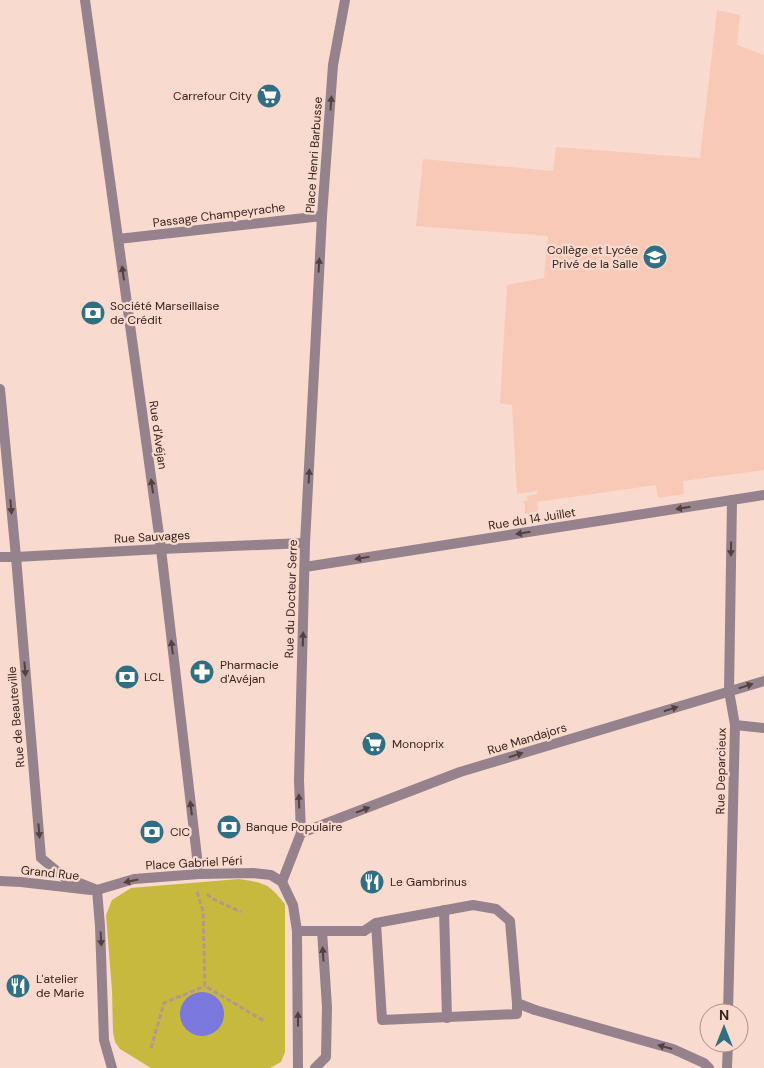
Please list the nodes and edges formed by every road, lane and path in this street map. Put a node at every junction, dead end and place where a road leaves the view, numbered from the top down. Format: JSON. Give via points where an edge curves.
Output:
{"nodes":[{"id":1,"x":85,"y":0,"type":"edge"},
{"id":2,"x":345,"y":0,"type":"edge"},
{"id":3,"x":322,"y":216,"type":"junction"},
{"id":4,"x":118,"y":240,"type":"junction"},
{"id":5,"x":317,"y":314,"type":"joint"},
{"id":6,"x":0,"y":389,"type":"edge"},
{"id":7,"x":764,"y":495,"type":"edge"},
{"id":8,"x":732,"y":500,"type":"junction"},
{"id":9,"x":305,"y":543,"type":"junction"},
{"id":10,"x":161,"y":549,"type":"junction"},
{"id":11,"x":0,"y":557,"type":"edge"},
{"id":12,"x":16,"y":557,"type":"junction"},
{"id":13,"x":305,"y":567,"type":"junction"},
{"id":14,"x":764,"y":680,"type":"edge"},
{"id":15,"x":729,"y":691,"type":"junction"},
{"id":16,"x":735,"y":725,"type":"junction"},
{"id":17,"x":764,"y":728,"type":"edge"},
{"id":18,"x":301,"y":833,"type":"junction"},
{"id":19,"x":199,"y":874,"type":"junction"},
{"id":20,"x":0,"y":881,"type":"edge"},
{"id":21,"x":282,"y":882,"type":"junction"},
{"id":22,"x":205,"y":889,"type":"dead end"},
{"id":23,"x":96,"y":890,"type":"junction"},
{"id":24,"x":197,"y":894,"type":"dead end"},
{"id":25,"x":444,"y":910,"type":"junction"},
{"id":26,"x":241,"y":912,"type":"dead end"},
{"id":27,"x":376,"y":923,"type":"junction"},
{"id":28,"x":297,"y":931,"type":"junction"},
{"id":29,"x":322,"y":931,"type":"junction"},
{"id":30,"x":204,"y":986,"type":"junction"},
{"id":31,"x":728,"y":1003,"type":"edge"},
{"id":32,"x":517,"y":1004,"type":"junction"},
{"id":33,"x":447,"y":1018,"type":"junction"},
{"id":34,"x":264,"y":1021,"type":"dead end"},
{"id":35,"x":150,"y":1048,"type":"dead end"},
{"id":36,"x":728,"y":1053,"type":"edge"},
{"id":37,"x":112,"y":1068,"type":"edge"},
{"id":38,"x":298,"y":1068,"type":"edge"},
{"id":39,"x":315,"y":1068,"type":"edge"},
{"id":40,"x":709,"y":1068,"type":"edge"},
{"id":41,"x":727,"y":1068,"type":"edge"}],
"edges":[{"from":1,"to":4,"type":"street","name":"Rue d'Avéjan"},
{"from":3,"to":2,"type":"street","name":"Place Henri Barbusse","one_way":true,"via":[[333,65]]},
{"from":3,"to":4,"type":"street","name":"Passage Champeyrache"},
{"from":5,"to":3,"type":"street","name":"Place Henri Barbusse","one_way":true},
{"from":10,"to":4,"type":"street","name":"Rue d'Avéjan","one_way":true},
{"from":9,"to":5,"type":"street","name":"Rue du Docteur Serre","one_way":true},
{"from":6,"to":12,"type":"street","name":"Rue de Beauteville","one_way":true},
{"from":7,"to":8,"type":"street","name":"Rue du 14 Juillet"},
{"from":8,"to":13,"type":"street","name":"Rue du 14 Juillet","one_way":true},
{"from":8,"to":15,"type":"street","name":"Rue Deparcieux","one_way":true},
{"from":9,"to":10,"type":"street","name":"Rue Sauvages"},
{"from":9,"to":13,"type":"street","name":"Rue du Docteur Serre"},
{"from":10,"to":12,"type":"street","name":"Rue Sauvages"},
{"from":19,"to":10,"type":"street","name":"Rue d'Avéjan","one_way":true},
{"from":11,"to":12,"type":"street","name":"Rue Sauvages"},
{"from":12,"to":23,"type":"street","name":"Rue de Beauteville","one_way":true,"via":[[41,858],[64,876]]},
{"from":18,"to":13,"type":"street","name":"Rue du Docteur Serre","one_way":true,"via":[[299,780]]},
{"from":15,"to":14,"type":"street","name":"Rue Mandajors","one_way":true},
{"from":15,"to":16,"type":"street","name":"Rue Deparcieux"},
{"from":18,"to":15,"type":"street","name":"Rue Mandajors","one_way":true,"via":[[460,772]]},
{"from":16,"to":17,"type":"street"},
{"from":16,"to":31,"type":"street","name":"Rue Deparcieux"},
{"from":18,"to":21,"type":"street","name":"Rue du Docteur Serre"},
{"from":19,"to":21,"type":"street","name":"Place Gabriel Péri","via":[[252,873],[271,875]]},
{"from":19,"to":23,"type":"street","name":"Place Gabriel Péri","one_way":true,"via":[[134,879]]},
{"from":20,"to":23,"type":"street","name":"Grand Rue"},
{"from":21,"to":28,"type":"street","via":[[293,906]]},
{"from":22,"to":26,"type":"path","via":[[211,898]]},
{"from":23,"to":37,"type":"street","one_way":true,"via":[[101,935],[104,1040]]},
{"from":24,"to":30,"type":"path","via":[[203,911]]},
{"from":25,"to":27,"type":"street"},
{"from":25,"to":32,"type":"street","via":[[473,906],[496,909],[510,921]]},
{"from":25,"to":33,"type":"street"},
{"from":27,"to":29,"type":"street","via":[[364,931]]},
{"from":27,"to":33,"type":"street","via":[[382,1020]]},
{"from":28,"to":29,"type":"street"},
{"from":38,"to":28,"type":"street","one_way":true},
{"from":39,"to":29,"type":"street","one_way":true,"via":[[326,1057],[327,1007]]},
{"from":30,"to":34,"type":"path"},
{"from":30,"to":35,"type":"path","via":[[164,1003]]},
{"from":32,"to":33,"type":"street","via":[[517,1014]]},
{"from":40,"to":32,"type":"street","one_way":true,"via":[[673,1050]]},
{"from":36,"to":41,"type":"street"}]}
